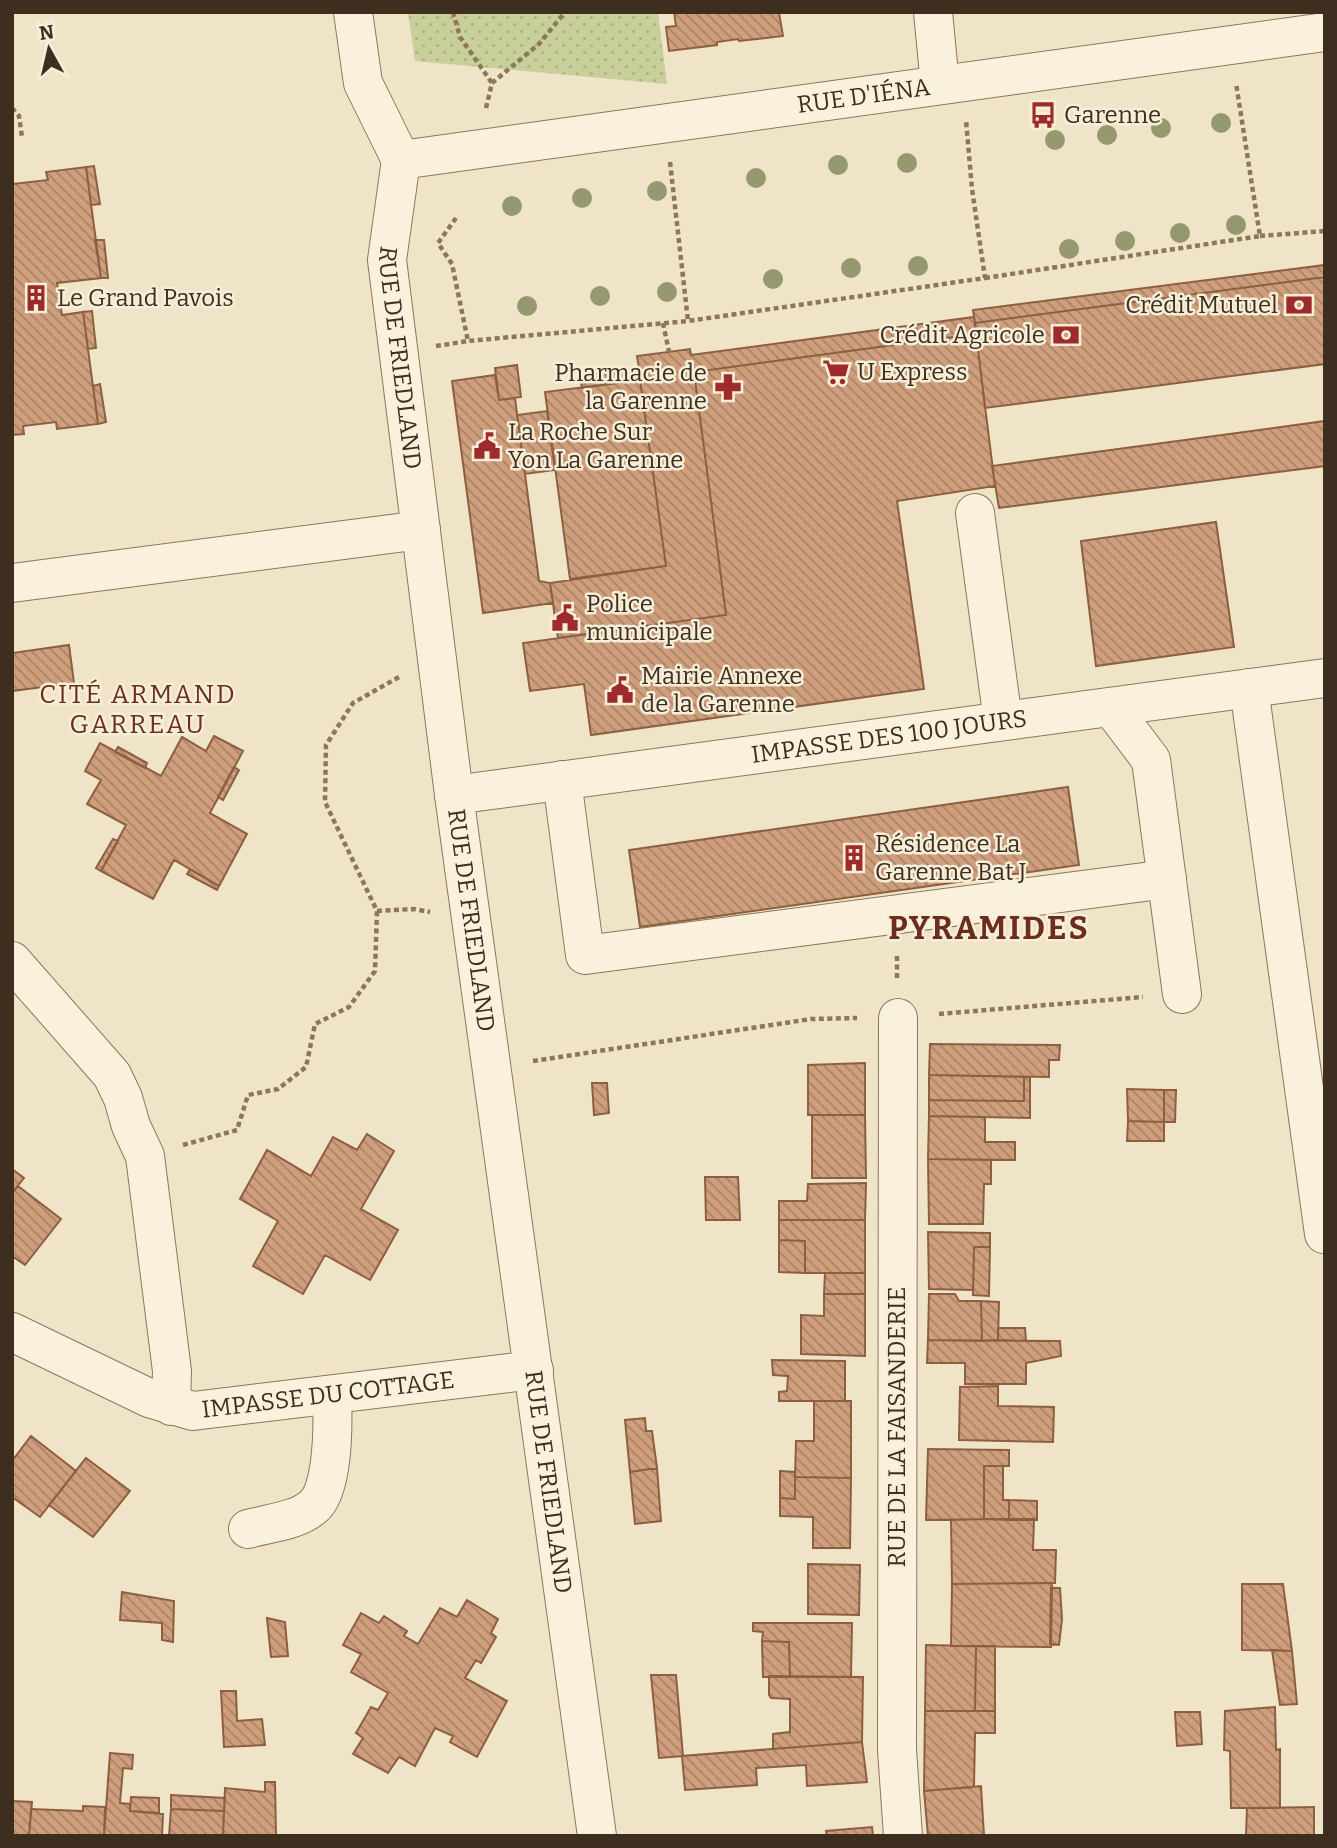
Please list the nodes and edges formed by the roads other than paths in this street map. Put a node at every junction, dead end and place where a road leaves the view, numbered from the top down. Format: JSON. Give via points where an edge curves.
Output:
{"nodes":[{"id":1,"x":353,"y":12,"type":"edge"},
{"id":2,"x":933,"y":12,"type":"edge"},
{"id":3,"x":1325,"y":32,"type":"edge"},
{"id":4,"x":951,"y":83,"type":"junction"},
{"id":5,"x":401,"y":160,"type":"junction"},
{"id":6,"x":975,"y":513,"type":"dead end"},
{"id":7,"x":421,"y":530,"type":"junction"},
{"id":8,"x":12,"y":583,"type":"edge"},
{"id":9,"x":1325,"y":678,"type":"edge"},
{"id":10,"x":1249,"y":688,"type":"junction"},
{"id":11,"x":1111,"y":707,"type":"junction"},
{"id":12,"x":1003,"y":721,"type":"junction"},
{"id":13,"x":562,"y":780,"type":"junction"},
{"id":14,"x":454,"y":795,"type":"junction"},
{"id":15,"x":1167,"y":879,"type":"junction"},
{"id":16,"x":12,"y":961,"type":"edge"},
{"id":17,"x":1182,"y":994,"type":"road end"},
{"id":18,"x":898,"y":1018,"type":"road end"},
{"id":19,"x":1324,"y":1234,"type":"edge"},
{"id":20,"x":12,"y":1332,"type":"edge"},
{"id":21,"x":534,"y":1370,"type":"junction"},
{"id":22,"x":332,"y":1395,"type":"junction"},
{"id":23,"x":171,"y":1406,"type":"junction"},
{"id":24,"x":248,"y":1529,"type":"dead end"},
{"id":25,"x":597,"y":1836,"type":"edge"},
{"id":26,"x":903,"y":1836,"type":"edge"}],
"edges":[{"from":1,"to":5,"type":"street","via":[[363,83]]},
{"from":2,"to":4,"type":"street"},
{"from":3,"to":4,"type":"street","name":"RUE D'IÉNA"},
{"from":4,"to":5,"type":"street","name":"RUE D'IÉNA"},
{"from":5,"to":7,"type":"street","name":"RUE DE FRIEDLAND","via":[[387,260]]},
{"from":6,"to":12,"type":"street"},
{"from":7,"to":8,"type":"street"},
{"from":7,"to":14,"type":"street","name":"RUE DE FRIEDLAND"},
{"from":9,"to":10,"type":"street","name":"IMPASSE DES 100 JOURS"},
{"from":10,"to":11,"type":"street","name":"IMPASSE DES 100 JOURS"},
{"from":10,"to":19,"type":"street"},
{"from":11,"to":12,"type":"street","name":"IMPASSE DES 100 JOURS"},
{"from":11,"to":15,"type":"street","via":[[1151,760]]},
{"from":12,"to":13,"type":"street","name":"IMPASSE DES 100 JOURS"},
{"from":13,"to":14,"type":"street","name":"IMPASSE DES 100 JOURS"},
{"from":13,"to":15,"type":"street","via":[[585,956]]},
{"from":14,"to":21,"type":"street","name":"RUE DE FRIEDLAND"},
{"from":15,"to":17,"type":"street"},
{"from":16,"to":23,"type":"street","via":[[112,1075],[145,1156],[172,1371]]},
{"from":18,"to":26,"type":"street","name":"RUE DE LA FAISANDERIE","via":[[897,1750]]},
{"from":20,"to":23,"type":"street","name":"IMPASSE DU COTTAGE"},
{"from":21,"to":22,"type":"street","name":"IMPASSE DU COTTAGE"},
{"from":21,"to":25,"type":"street","name":"RUE DE FRIEDLAND"},
{"from":22,"to":23,"type":"street","name":"IMPASSE DU COTTAGE","via":[[193,1411]]},
{"from":22,"to":24,"type":"street","via":[[334,1433],[325,1487],[317,1505],[302,1514]]}]}
